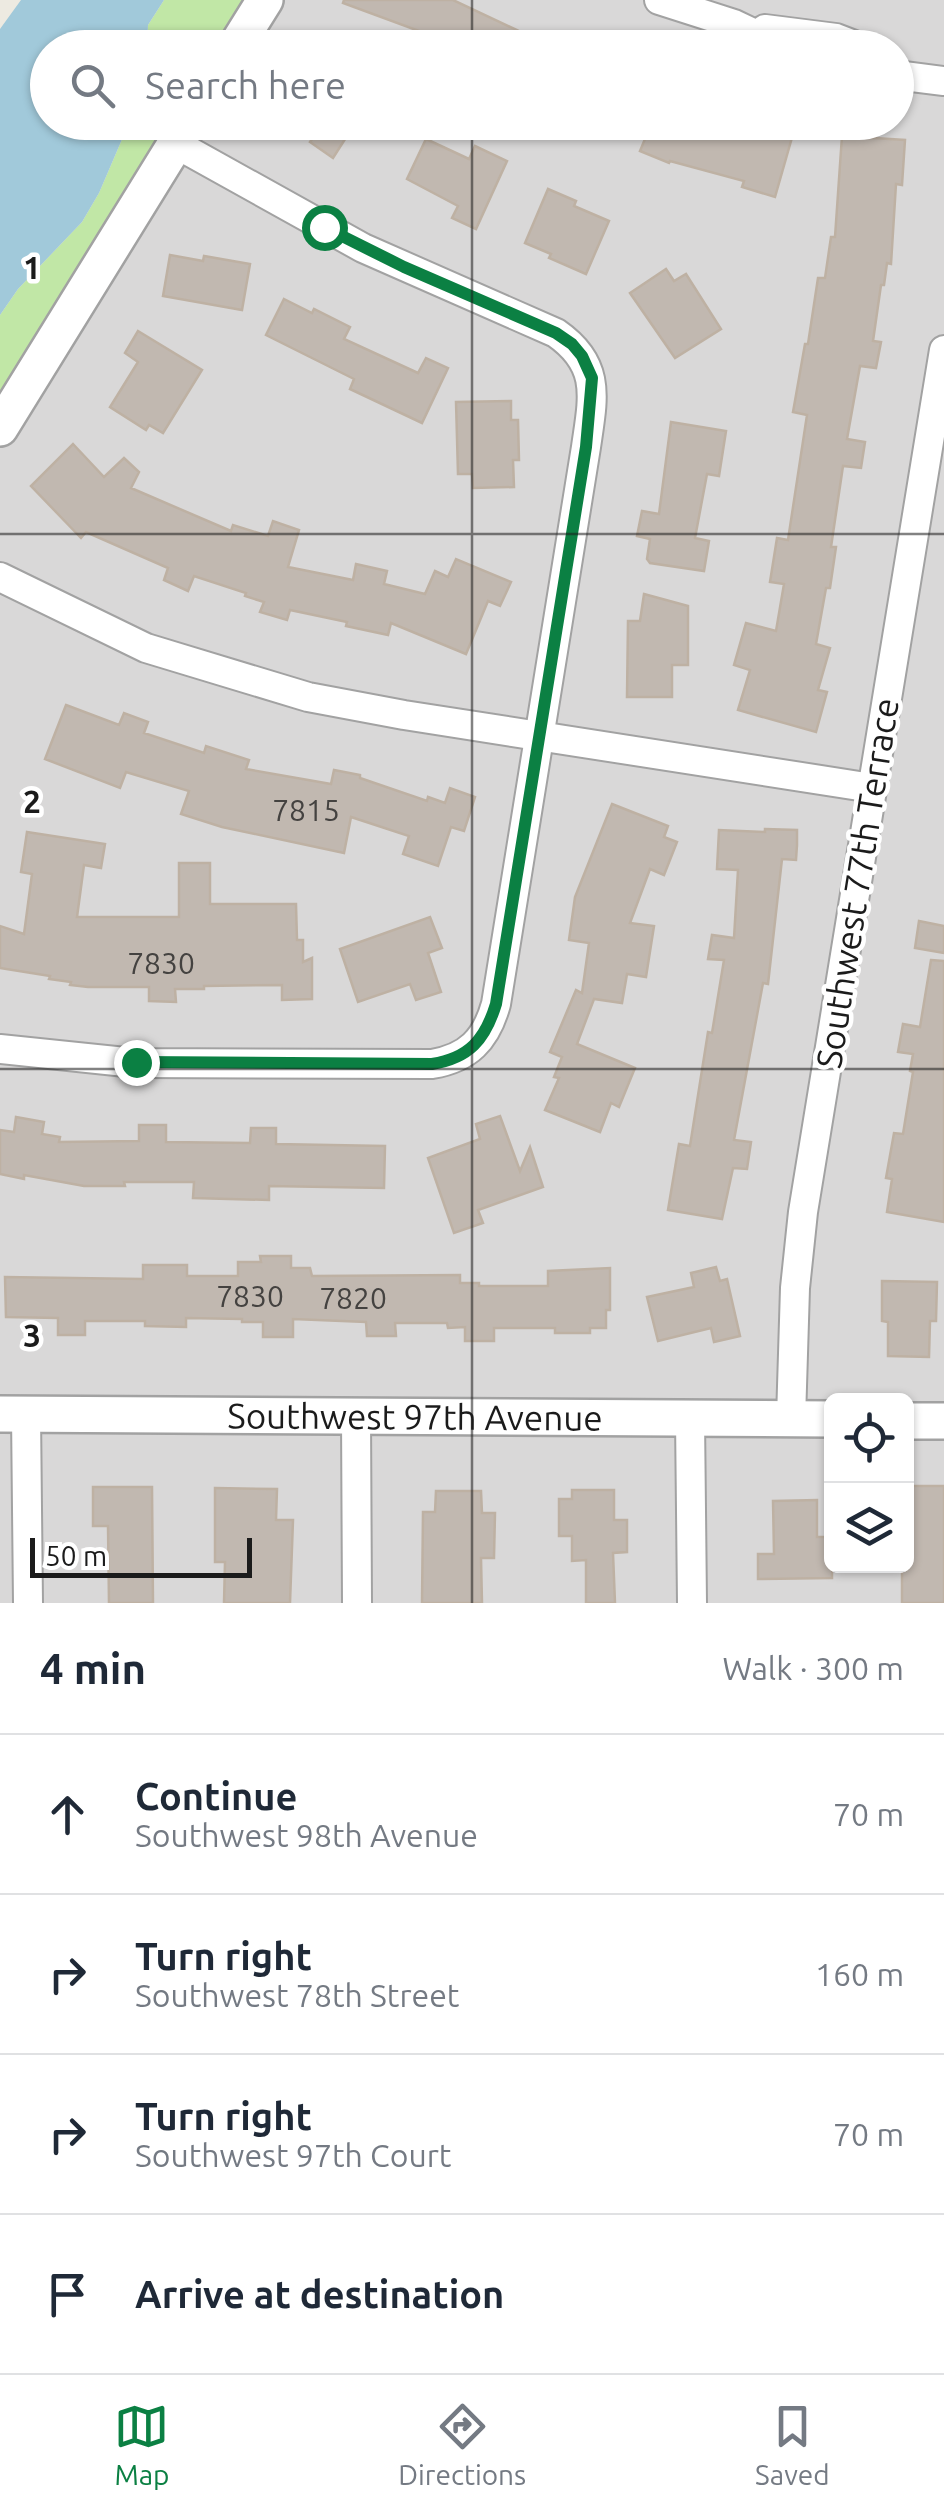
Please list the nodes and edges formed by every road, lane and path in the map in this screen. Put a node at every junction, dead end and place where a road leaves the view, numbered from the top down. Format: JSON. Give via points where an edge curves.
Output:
{"nodes":[{"id":1,"x":264,"y":0,"type":"edge"},
{"id":2,"x":658,"y":0,"type":"edge"},
{"id":3,"x":734,"y":24,"type":"junction"},
{"id":4,"x":246,"y":30,"type":"edge"},
{"id":5,"x":746,"y":30,"type":"edge"},
{"id":6,"x":778,"y":30,"type":"edge"},
{"id":7,"x":914,"y":75,"type":"edge"},
{"id":8,"x":944,"y":81,"type":"edge"},
{"id":9,"x":178,"y":140,"type":"edge"},
{"id":10,"x":193,"y":140,"type":"edge"},
{"id":11,"x":944,"y":350,"type":"edge"},
{"id":12,"x":0,"y":428,"type":"edge"},
{"id":13,"x":0,"y":577,"type":"edge"},
{"id":14,"x":538,"y":736,"type":"junction"},
{"id":15,"x":872,"y":788,"type":"junction"},
{"id":16,"x":0,"y":1049,"type":"edge"},
{"id":17,"x":13,"y":1414,"type":"edge"},
{"id":18,"x":356,"y":1416,"type":"junction"},
{"id":19,"x":690,"y":1418,"type":"junction"},
{"id":20,"x":791,"y":1419,"type":"junction"},
{"id":21,"x":824,"y":1420,"type":"edge"},
{"id":22,"x":914,"y":1421,"type":"edge"},
{"id":23,"x":944,"y":1421,"type":"edge"},
{"id":24,"x":28,"y":1603,"type":"edge"},
{"id":25,"x":357,"y":1603,"type":"edge"},
{"id":26,"x":692,"y":1603,"type":"edge"}],
"edges":[{"from":1,"to":4,"type":"street"},
{"from":2,"to":3,"type":"street"},
{"from":3,"to":5,"type":"street"},
{"from":3,"to":6,"type":"street"},
{"from":7,"to":8,"type":"street"},
{"from":9,"to":12,"type":"street"},
{"from":10,"to":14,"type":"street","via":[[363,248],[556,333],[582,356],[592,378],[586,447]]},
{"from":11,"to":15,"type":"street","name":"Southwest 77th Terrace"},
{"from":13,"to":14,"type":"street","via":[[146,648],[246,680],[355,707]]},
{"from":14,"to":15,"type":"street"},
{"from":14,"to":16,"type":"street","via":[[496,1004],[484,1034],[460,1057],[411,1066],[136,1062]]},
{"from":15,"to":20,"type":"street","name":"Southwest 77th Terrace","via":[[803,1212]]},
{"from":17,"to":18,"type":"street","name":"Southwest 97th Avenue"},
{"from":17,"to":24,"type":"street"},
{"from":18,"to":19,"type":"street","name":"Southwest 97th Avenue"},
{"from":18,"to":25,"type":"street"},
{"from":19,"to":20,"type":"street","name":"Southwest 97th Avenue"},
{"from":19,"to":26,"type":"street"},
{"from":20,"to":21,"type":"street","name":"Southwest 97th Avenue"},
{"from":22,"to":23,"type":"street"}]}
